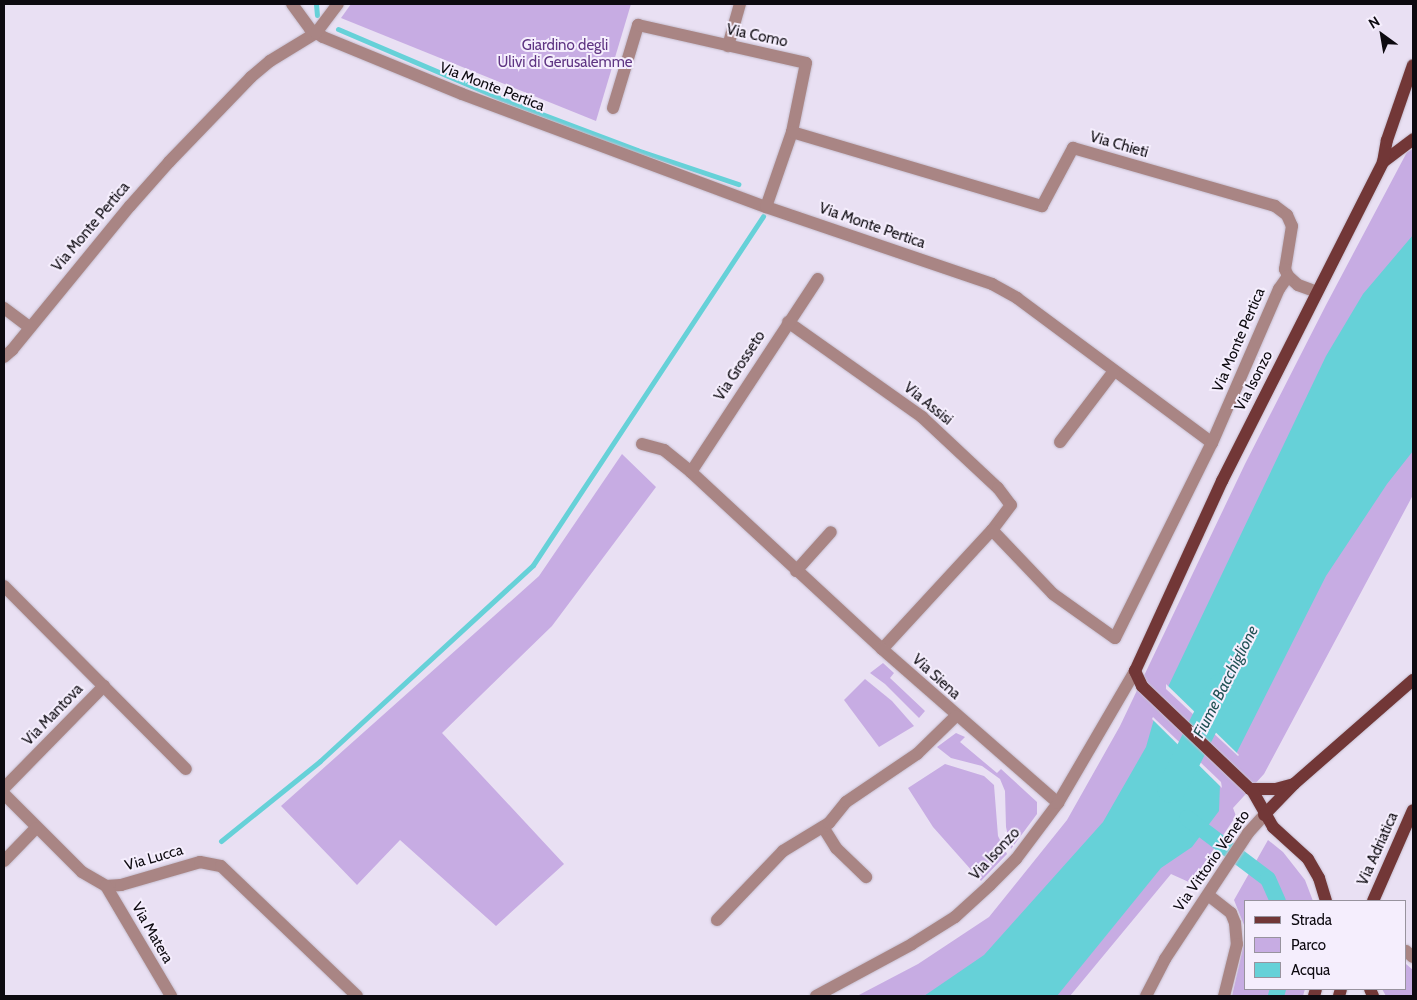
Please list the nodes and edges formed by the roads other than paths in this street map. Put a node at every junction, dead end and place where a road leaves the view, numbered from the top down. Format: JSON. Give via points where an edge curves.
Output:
{"nodes":[{"id":1,"x":292,"y":4,"type":"edge"},
{"id":2,"x":338,"y":4,"type":"edge"},
{"id":3,"x":740,"y":4,"type":"edge"},
{"id":4,"x":316,"y":33,"type":"junction"},
{"id":5,"x":728,"y":46,"type":"junction"},
{"id":6,"x":1413,"y":64,"type":"edge"},
{"id":7,"x":613,"y":108,"type":"dead end"},
{"id":8,"x":792,"y":132,"type":"junction"},
{"id":9,"x":1413,"y":139,"type":"edge"},
{"id":10,"x":1384,"y":162,"type":"junction"},
{"id":11,"x":766,"y":208,"type":"junction"},
{"id":12,"x":1288,"y":276,"type":"junction"},
{"id":13,"x":818,"y":279,"type":"dead end"},
{"id":14,"x":1317,"y":292,"type":"junction"},
{"id":15,"x":4,"y":308,"type":"edge"},
{"id":16,"x":788,"y":322,"type":"junction"},
{"id":17,"x":29,"y":327,"type":"junction"},
{"id":18,"x":4,"y":356,"type":"edge"},
{"id":19,"x":1114,"y":371,"type":"junction"},
{"id":20,"x":1060,"y":442,"type":"dead end"},
{"id":21,"x":1212,"y":443,"type":"junction"},
{"id":22,"x":642,"y":444,"type":"dead end"},
{"id":23,"x":691,"y":472,"type":"junction"},
{"id":24,"x":992,"y":530,"type":"junction"},
{"id":25,"x":831,"y":532,"type":"dead end"},
{"id":26,"x":796,"y":571,"type":"junction"},
{"id":27,"x":4,"y":586,"type":"edge"},
{"id":28,"x":882,"y":649,"type":"junction"},
{"id":29,"x":1137,"y":675,"type":"junction"},
{"id":30,"x":1413,"y":680,"type":"edge"},
{"id":31,"x":104,"y":686,"type":"junction"},
{"id":32,"x":956,"y":716,"type":"junction"},
{"id":33,"x":186,"y":769,"type":"dead end"},
{"id":34,"x":1294,"y":784,"type":"junction"},
{"id":35,"x":4,"y":788,"type":"edge"},
{"id":36,"x":1252,"y":790,"type":"junction"},
{"id":37,"x":4,"y":794,"type":"edge"},
{"id":38,"x":1058,"y":803,"type":"junction"},
{"id":39,"x":1413,"y":810,"type":"edge"},
{"id":40,"x":1264,"y":815,"type":"junction"},
{"id":41,"x":823,"y":826,"type":"junction"},
{"id":42,"x":36,"y":828,"type":"junction"},
{"id":43,"x":4,"y":861,"type":"edge"},
{"id":44,"x":866,"y":877,"type":"dead end"},
{"id":45,"x":106,"y":886,"type":"junction"},
{"id":46,"x":1211,"y":889,"type":"junction"},
{"id":47,"x":1326,"y":900,"type":"edge"},
{"id":48,"x":1373,"y":900,"type":"edge"},
{"id":49,"x":717,"y":920,"type":"dead end"},
{"id":50,"x":171,"y":996,"type":"edge"},
{"id":51,"x":357,"y":996,"type":"edge"},
{"id":52,"x":816,"y":996,"type":"edge"},
{"id":53,"x":1146,"y":996,"type":"edge"},
{"id":54,"x":1224,"y":996,"type":"edge"}],
"edges":[{"from":1,"to":4,"type":"street","name":"Via Monte Pertica"},
{"from":2,"to":4,"type":"street"},
{"from":3,"to":5,"type":"street"},
{"from":4,"to":11,"type":"street","name":"Via Monte Pertica","via":[[462,94]]},
{"from":4,"to":17,"type":"street","name":"Via Monte Pertica","via":[[251,77],[130,206]]},
{"from":5,"to":7,"type":"street","name":"Via Como","via":[[638,25]]},
{"from":5,"to":8,"type":"street","name":"Via Como","via":[[806,63]]},
{"from":6,"to":10,"type":"main road","name":"Via Isonzo","via":[[1387,140]]},
{"from":8,"to":11,"type":"street","name":"Via Como"},
{"from":8,"to":12,"type":"street","name":"Via Chieti","via":[[1042,206],[1073,148],[1275,206],[1287,214],[1292,226],[1285,269]]},
{"from":9,"to":10,"type":"main road"},
{"from":10,"to":14,"type":"main road","name":"Via Isonzo"},
{"from":11,"to":19,"type":"street","name":"Via Monte Pertica","via":[[992,284],[1017,298]]},
{"from":12,"to":14,"type":"street","via":[[1298,285]]},
{"from":12,"to":21,"type":"street","name":"Via Monte Pertica","via":[[1279,289]]},
{"from":13,"to":16,"type":"street","name":"Via Grosseto"},
{"from":14,"to":29,"type":"main road","name":"Via Isonzo","via":[[1213,499]]},
{"from":15,"to":17,"type":"street"},
{"from":16,"to":23,"type":"street","name":"Via Grosseto"},
{"from":16,"to":24,"type":"street","name":"Via Assisi","via":[[922,416],[998,488],[1011,505]]},
{"from":17,"to":18,"type":"street"},
{"from":19,"to":20,"type":"street"},
{"from":19,"to":21,"type":"street","name":"Via Monte Pertica"},
{"from":21,"to":24,"type":"street","via":[[1115,638],[1052,594]]},
{"from":22,"to":23,"type":"street","name":"Via Siena","via":[[664,450]]},
{"from":23,"to":26,"type":"street","name":"Via Siena"},
{"from":24,"to":28,"type":"street","name":"Via Assisi"},
{"from":25,"to":26,"type":"street"},
{"from":26,"to":28,"type":"street","name":"Via Siena"},
{"from":27,"to":31,"type":"street","name":"Via Mantova"},
{"from":28,"to":32,"type":"street","name":"Via Siena"},
{"from":29,"to":36,"type":"main road","via":[[1149,692]]},
{"from":29,"to":38,"type":"street","name":"Via Isonzo"},
{"from":30,"to":34,"type":"main road","name":"Via Vittorio Veneto"},
{"from":31,"to":33,"type":"street","name":"Via Mantova"},
{"from":31,"to":35,"type":"street","name":"Via Mantova"},
{"from":32,"to":38,"type":"street","name":"Via Siena"},
{"from":32,"to":41,"type":"street","via":[[930,744],[846,802]]},
{"from":34,"to":36,"type":"main road"},
{"from":34,"to":40,"type":"main road","name":"Via Vittorio Veneto"},
{"from":36,"to":40,"type":"main road"},
{"from":37,"to":42,"type":"street"},
{"from":38,"to":52,"type":"street","name":"Via Isonzo","via":[[1016,859],[955,917],[904,949]]},
{"from":39,"to":48,"type":"main road","name":"Via Adriatica"},
{"from":40,"to":46,"type":"street","name":"Via Vittorio Veneto","via":[[1248,833]]},
{"from":40,"to":47,"type":"main road","via":[[1308,859],[1319,878]]},
{"from":41,"to":44,"type":"street","via":[[836,848]]},
{"from":41,"to":49,"type":"street","via":[[783,851]]},
{"from":42,"to":43,"type":"street"},
{"from":42,"to":45,"type":"street","via":[[82,872]]},
{"from":45,"to":50,"type":"street","name":"Via Matera"},
{"from":45,"to":51,"type":"street","name":"Via Lucca","via":[[121,885],[200,862],[222,866]]},
{"from":46,"to":53,"type":"street","name":"Via Vittorio Veneto","via":[[1165,959]]},
{"from":46,"to":54,"type":"street","via":[[1235,923],[1237,944]]}]}
